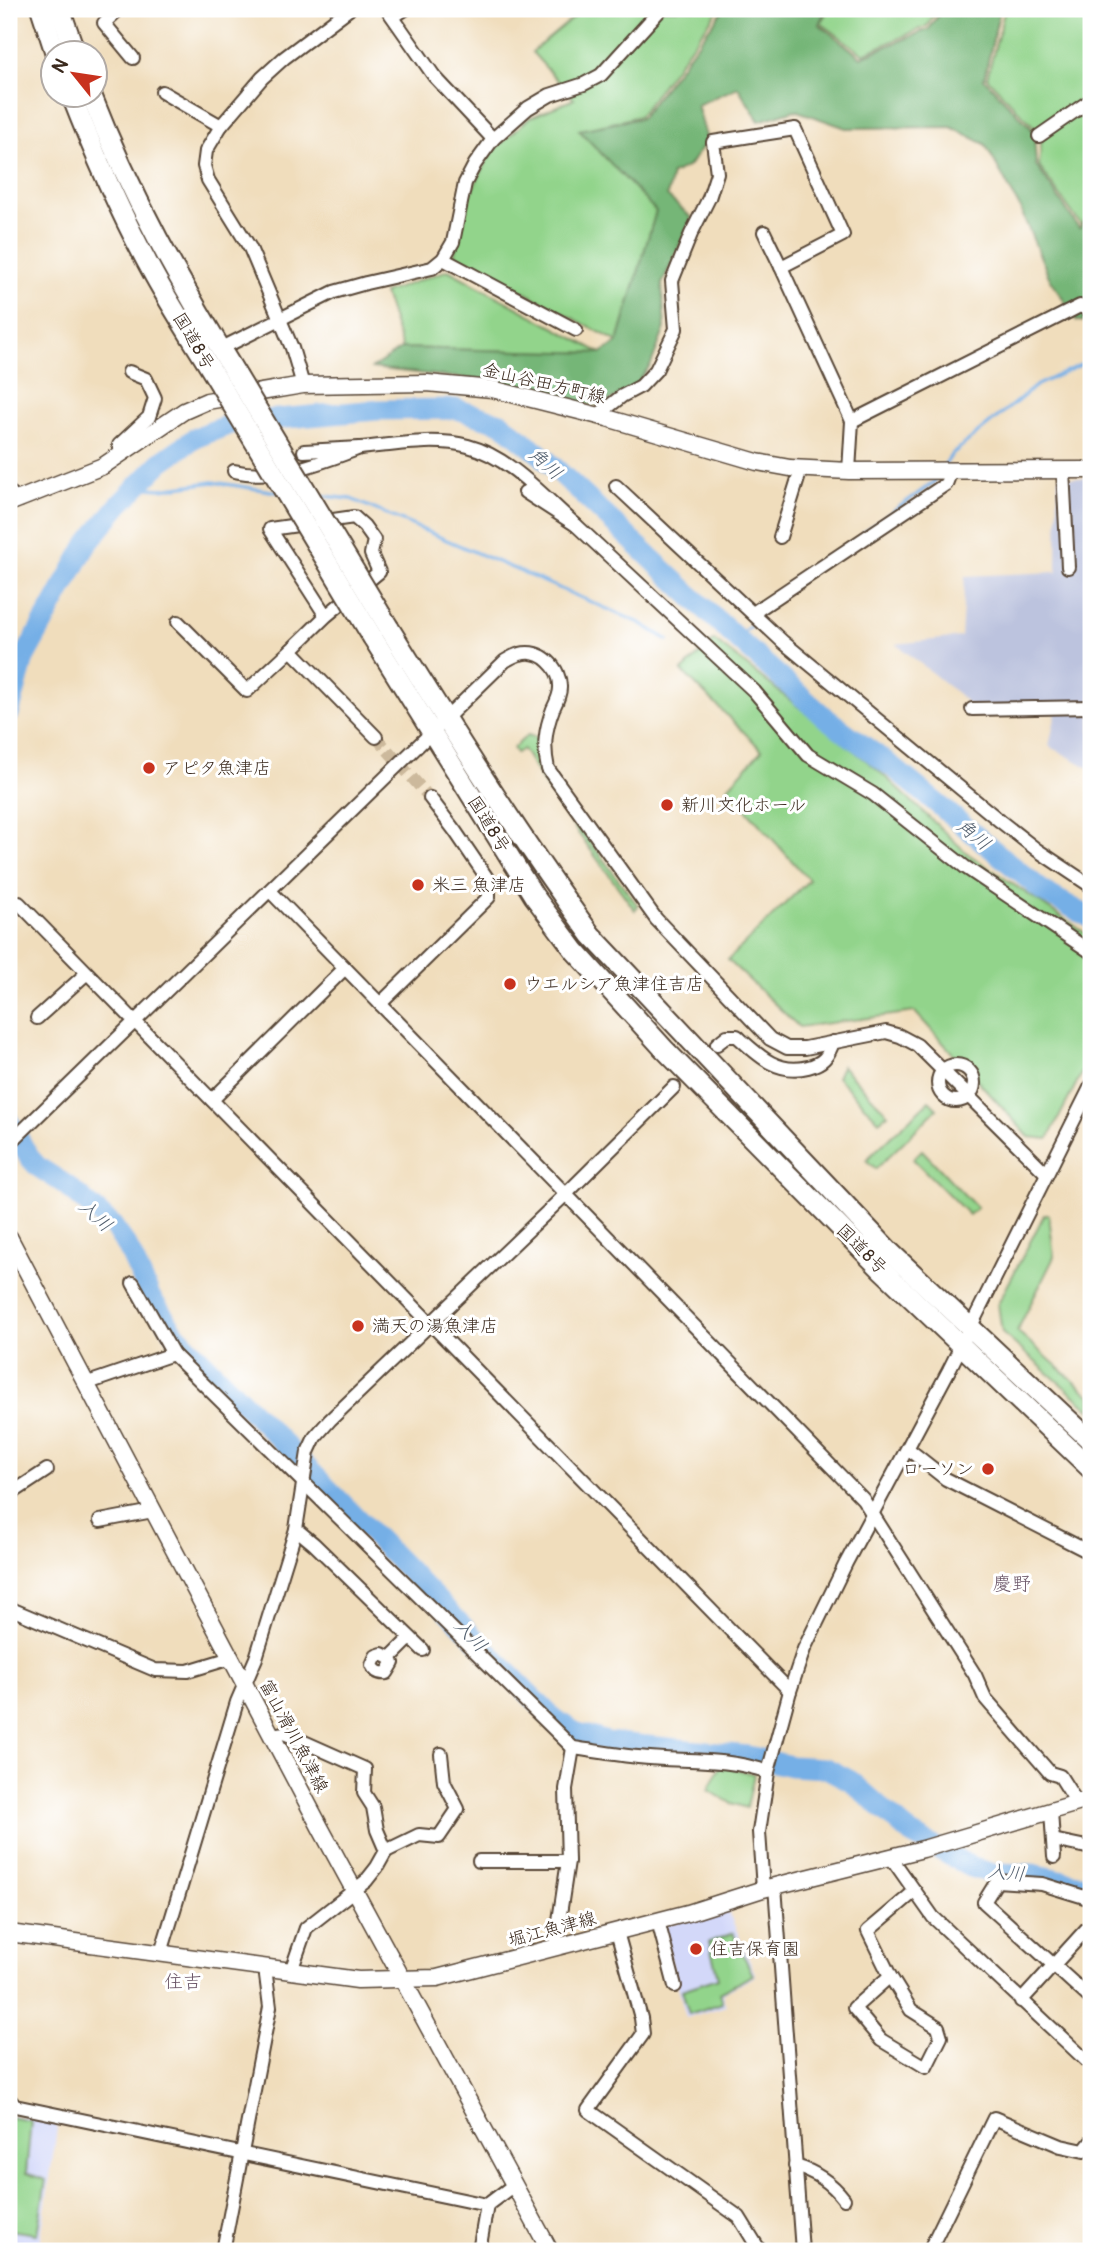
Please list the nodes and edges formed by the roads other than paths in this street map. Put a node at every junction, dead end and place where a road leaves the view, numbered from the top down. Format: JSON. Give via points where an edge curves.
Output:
{"nodes":[{"id":1,"x":40,"y":9,"type":"edge"},
{"id":2,"x":60,"y":9,"type":"edge"},
{"id":3,"x":119,"y":9,"type":"edge"},
{"id":4,"x":349,"y":9,"type":"edge"},
{"id":5,"x":405,"y":9,"type":"edge"},
{"id":6,"x":661,"y":9,"type":"edge"},
{"id":7,"x":390,"y":13,"type":"edge"},
{"id":8,"x":50,"y":38,"type":"edge"},
{"id":9,"x":70,"y":38,"type":"edge"},
{"id":10,"x":132,"y":58,"type":"dead end"},
{"id":11,"x":162,"y":92,"type":"dead end"},
{"id":12,"x":1091,"y":100,"type":"edge"},
{"id":13,"x":76,"y":108,"type":"edge"},
{"id":14,"x":96,"y":108,"type":"edge"},
{"id":15,"x":221,"y":126,"type":"junction"},
{"id":16,"x":1039,"y":136,"type":"dead end"},
{"id":17,"x":493,"y":139,"type":"junction"},
{"id":18,"x":764,"y":232,"type":"dead end"},
{"id":19,"x":443,"y":259,"type":"junction"},
{"id":20,"x":781,"y":267,"type":"junction"},
{"id":21,"x":1091,"y":311,"type":"edge"},
{"id":22,"x":280,"y":320,"type":"junction"},
{"id":23,"x":576,"y":330,"type":"dead end"},
{"id":24,"x":220,"y":349,"type":"junction"},
{"id":25,"x":129,"y":372,"type":"dead end"},
{"id":26,"x":229,"y":381,"type":"junction"},
{"id":27,"x":303,"y":385,"type":"junction"},
{"id":28,"x":598,"y":415,"type":"junction"},
{"id":29,"x":852,"y":421,"type":"junction"},
{"id":30,"x":360,"y":448,"type":"junction"},
{"id":31,"x":304,"y":451,"type":"dead end"},
{"id":32,"x":124,"y":453,"type":"junction"},
{"id":33,"x":801,"y":469,"type":"junction"},
{"id":34,"x":1063,"y":470,"type":"junction"},
{"id":35,"x":1091,"y":470,"type":"edge"},
{"id":36,"x":234,"y":471,"type":"dead end"},
{"id":37,"x":849,"y":471,"type":"junction"},
{"id":38,"x":943,"y":471,"type":"junction"},
{"id":39,"x":616,"y":486,"type":"dead end"},
{"id":40,"x":525,"y":492,"type":"dead end"},
{"id":41,"x":12,"y":498,"type":"edge"},
{"id":42,"x":576,"y":525,"type":"junction"},
{"id":43,"x":780,"y":537,"type":"dead end"},
{"id":44,"x":1068,"y":567,"type":"dead end"},
{"id":45,"x":753,"y":613,"type":"junction"},
{"id":46,"x":326,"y":616,"type":"junction"},
{"id":47,"x":178,"y":622,"type":"dead end"},
{"id":48,"x":291,"y":650,"type":"junction"},
{"id":49,"x":1091,"y":707,"type":"edge"},
{"id":50,"x":972,"y":709,"type":"dead end"},
{"id":51,"x":439,"y":725,"type":"junction"},
{"id":52,"x":376,"y":737,"type":"tunnel mouth"},
{"id":53,"x":430,"y":798,"type":"tunnel mouth"},
{"id":54,"x":1091,"y":886,"type":"edge"},
{"id":55,"x":270,"y":891,"type":"junction"},
{"id":56,"x":19,"y":902,"type":"dead end"},
{"id":57,"x":1091,"y":953,"type":"edge"},
{"id":58,"x":345,"y":968,"type":"junction"},
{"id":59,"x":87,"y":973,"type":"junction"},
{"id":60,"x":380,"y":1004,"type":"junction"},
{"id":61,"x":37,"y":1018,"type":"dead end"},
{"id":62,"x":136,"y":1022,"type":"junction"},
{"id":63,"x":834,"y":1042,"type":"junction"},
{"id":64,"x":717,"y":1044,"type":"dead end"},
{"id":65,"x":942,"y":1070,"type":"junction"},
{"id":66,"x":1091,"y":1086,"type":"edge"},
{"id":67,"x":674,"y":1087,"type":"dead end"},
{"id":68,"x":970,"y":1098,"type":"junction"},
{"id":69,"x":212,"y":1100,"type":"junction"},
{"id":70,"x":9,"y":1144,"type":"edge"},
{"id":71,"x":1047,"y":1174,"type":"junction"},
{"id":72,"x":566,"y":1194,"type":"junction"},
{"id":73,"x":9,"y":1237,"type":"edge"},
{"id":74,"x":133,"y":1283,"type":"dead end"},
{"id":75,"x":430,"y":1324,"type":"junction"},
{"id":76,"x":965,"y":1336,"type":"junction"},
{"id":77,"x":173,"y":1354,"type":"junction"},
{"id":78,"x":85,"y":1384,"type":"junction"},
{"id":79,"x":1091,"y":1441,"type":"edge"},
{"id":80,"x":908,"y":1449,"type":"junction"},
{"id":81,"x":1091,"y":1469,"type":"edge"},
{"id":82,"x":47,"y":1471,"type":"dead end"},
{"id":83,"x":303,"y":1479,"type":"junction"},
{"id":84,"x":9,"y":1495,"type":"edge"},
{"id":85,"x":153,"y":1511,"type":"junction"},
{"id":86,"x":872,"y":1513,"type":"junction"},
{"id":87,"x":100,"y":1521,"type":"dead end"},
{"id":88,"x":296,"y":1529,"type":"junction"},
{"id":89,"x":1091,"y":1553,"type":"edge"},
{"id":90,"x":9,"y":1608,"type":"edge"},
{"id":91,"x":410,"y":1637,"type":"junction"},
{"id":92,"x":423,"y":1650,"type":"dead end"},
{"id":93,"x":231,"y":1658,"type":"junction"},
{"id":94,"x":390,"y":1658,"type":"dead end"},
{"id":95,"x":245,"y":1684,"type":"junction"},
{"id":96,"x":790,"y":1691,"type":"junction"},
{"id":97,"x":272,"y":1735,"type":"junction"},
{"id":98,"x":573,"y":1748,"type":"junction"},
{"id":99,"x":441,"y":1754,"type":"dead end"},
{"id":100,"x":768,"y":1772,"type":"junction"},
{"id":101,"x":1084,"y":1801,"type":"edge"},
{"id":102,"x":1051,"y":1811,"type":"junction"},
{"id":103,"x":1053,"y":1840,"type":"junction"},
{"id":104,"x":1091,"y":1848,"type":"edge"},
{"id":105,"x":386,"y":1851,"type":"junction"},
{"id":106,"x":890,"y":1856,"type":"junction"},
{"id":107,"x":1054,"y":1857,"type":"dead end"},
{"id":108,"x":479,"y":1861,"type":"dead end"},
{"id":109,"x":568,"y":1861,"type":"junction"},
{"id":110,"x":769,"y":1888,"type":"junction"},
{"id":111,"x":354,"y":1889,"type":"junction"},
{"id":112,"x":915,"y":1891,"type":"junction"},
{"id":113,"x":1091,"y":1899,"type":"edge"},
{"id":114,"x":658,"y":1921,"type":"junction"},
{"id":115,"x":1091,"y":1924,"type":"edge"},
{"id":116,"x":617,"y":1932,"type":"junction"},
{"id":117,"x":9,"y":1933,"type":"edge"},
{"id":118,"x":555,"y":1947,"type":"junction"},
{"id":119,"x":161,"y":1953,"type":"junction"},
{"id":120,"x":1053,"y":1966,"type":"junction"},
{"id":121,"x":265,"y":1968,"type":"junction"},
{"id":122,"x":291,"y":1971,"type":"junction"},
{"id":123,"x":890,"y":1976,"type":"junction"},
{"id":124,"x":402,"y":1979,"type":"junction"},
{"id":125,"x":675,"y":1986,"type":"dead end"},
{"id":126,"x":1091,"y":1999,"type":"edge"},
{"id":127,"x":1021,"y":2001,"type":"junction"},
{"id":128,"x":1091,"y":2065,"type":"edge"},
{"id":129,"x":9,"y":2099,"type":"edge"},
{"id":130,"x":1091,"y":2142,"type":"edge"},
{"id":131,"x":243,"y":2154,"type":"junction"},
{"id":132,"x":795,"y":2166,"type":"junction"},
{"id":133,"x":515,"y":2184,"type":"junction"},
{"id":134,"x":844,"y":2199,"type":"dead end"},
{"id":135,"x":487,"y":2206,"type":"junction"},
{"id":136,"x":930,"y":2249,"type":"edge"},
{"id":137,"x":223,"y":2251,"type":"edge"},
{"id":138,"x":479,"y":2251,"type":"edge"},
{"id":139,"x":550,"y":2251,"type":"edge"},
{"id":140,"x":760,"y":2251,"type":"edge"},
{"id":141,"x":802,"y":2251,"type":"edge"},
{"id":142,"x":944,"y":2251,"type":"edge"}],
"edges":[{"from":1,"to":8,"type":"highway"},
{"from":2,"to":9,"type":"highway"},
{"from":3,"to":10,"type":"street","via":[[104,23]]},
{"from":4,"to":15,"type":"street","via":[[262,78]]},
{"from":5,"to":7,"type":"street"},
{"from":6,"to":17,"type":"street","via":[[601,75],[528,108]]},
{"from":7,"to":17,"type":"street","via":[[434,76]]},
{"from":11,"to":15,"type":"street"},
{"from":12,"to":16,"type":"street"},
{"from":13,"to":26,"type":"highway","name":"国道8号","via":[[96,159],[155,276]]},
{"from":14,"to":24,"type":"highway","name":"国道8号","via":[[171,267]]},
{"from":15,"to":22,"type":"street","via":[[206,150],[208,180],[250,248]]},
{"from":17,"to":19,"type":"street","via":[[465,183],[453,242]]},
{"from":18,"to":20,"type":"street"},
{"from":19,"to":22,"type":"street","via":[[432,268],[334,292]]},
{"from":19,"to":23,"type":"street"},
{"from":20,"to":28,"type":"street","via":[[844,235],[794,129],[713,142],[717,173],[672,281],[676,330],[656,370]]},
{"from":20,"to":29,"type":"street"},
{"from":21,"to":29,"type":"street","via":[[1080,306]]},
{"from":22,"to":24,"type":"street"},
{"from":22,"to":27,"type":"street"},
{"from":24,"to":26,"type":"highway","name":"国道8号"},
{"from":25,"to":32,"type":"street","via":[[146,379],[155,398],[149,417],[119,446]]},
{"from":26,"to":51,"type":"highway","name":"国道8号","bridge":true},
{"from":27,"to":28,"type":"main road","name":"金山谷田方町線","via":[[464,385]]},
{"from":27,"to":32,"type":"main road","name":"金山谷田方町線","via":[[207,401],[184,411]]},
{"from":28,"to":33,"type":"main road","name":"金山谷田方町線","via":[[757,462]]},
{"from":29,"to":37,"type":"street"},
{"from":30,"to":31,"type":"street"},
{"from":30,"to":36,"type":"street","via":[[314,465],[254,476]]},
{"from":30,"to":42,"type":"street","via":[[440,443],[468,446],[505,463]]},
{"from":32,"to":41,"type":"main road","name":"金山谷田方町線","via":[[103,466]]},
{"from":33,"to":37,"type":"main road","name":"金山谷田方町線"},
{"from":33,"to":43,"type":"street"},
{"from":34,"to":35,"type":"main road","name":"金山谷田方町線"},
{"from":34,"to":38,"type":"main road","name":"金山谷田方町線"},
{"from":34,"to":44,"type":"street"},
{"from":37,"to":38,"type":"main road","name":"金山谷田方町線"},
{"from":38,"to":45,"type":"street","via":[[946,484]]},
{"from":39,"to":45,"type":"street"},
{"from":40,"to":42,"type":"street"},
{"from":42,"to":57,"type":"street","via":[[754,691],[808,755],[873,794],[965,867]]},
{"from":45,"to":54,"type":"street","via":[[952,782],[1037,850]]},
{"from":46,"to":46,"type":"street","via":[[319,605],[270,528],[354,517],[374,540],[371,554],[379,572]]},
{"from":46,"to":48,"type":"street"},
{"from":47,"to":48,"type":"street","via":[[247,691]]},
{"from":48,"to":52,"type":"street"},
{"from":49,"to":50,"type":"street"},
{"from":51,"to":55,"type":"street"},
{"from":51,"to":63,"type":"street","via":[[505,661],[521,653],[549,661],[559,676],[561,691],[546,727],[543,747],[548,769],[656,919],[770,1039],[787,1048]]},
{"from":51,"to":76,"type":"highway","name":"国道8号","via":[[534,896],[583,960],[881,1269]]},
{"from":53,"to":60,"type":"street","via":[[489,881],[489,897]]},
{"from":55,"to":58,"type":"street"},
{"from":55,"to":62,"type":"street"},
{"from":56,"to":59,"type":"street"},
{"from":58,"to":60,"type":"street"},
{"from":58,"to":69,"type":"street"},
{"from":59,"to":61,"type":"street"},
{"from":59,"to":62,"type":"street"},
{"from":60,"to":72,"type":"street"},
{"from":62,"to":69,"type":"street"},
{"from":62,"to":70,"type":"street"},
{"from":63,"to":64,"type":"street","via":[[820,1064],[796,1071],[764,1060],[737,1036],[727,1036]]},
{"from":63,"to":65,"type":"street","via":[[886,1032],[917,1045]]},
{"from":65,"to":68,"type":"street"},
{"from":65,"to":68,"type":"street","via":[[956,1065],[970,1072],[974,1084]]},
{"from":65,"to":68,"type":"street","via":[[937,1085],[943,1097],[953,1102]]},
{"from":66,"to":71,"type":"street"},
{"from":67,"to":72,"type":"street"},
{"from":68,"to":71,"type":"street"},
{"from":69,"to":75,"type":"street"},
{"from":71,"to":76,"type":"street"},
{"from":72,"to":75,"type":"street"},
{"from":72,"to":86,"type":"street"},
{"from":73,"to":78,"type":"main road","name":"富山滑川魚津線"},
{"from":74,"to":77,"type":"street"},
{"from":75,"to":83,"type":"street","via":[[316,1437]]},
{"from":75,"to":96,"type":"street"},
{"from":76,"to":79,"type":"highway","name":"国道8号"},
{"from":76,"to":80,"type":"street"},
{"from":76,"to":81,"type":"highway","name":"国道8号"},
{"from":77,"to":78,"type":"street"},
{"from":77,"to":83,"type":"street"},
{"from":78,"to":85,"type":"main road","name":"富山滑川魚津線"},
{"from":80,"to":86,"type":"street"},
{"from":80,"to":89,"type":"street","via":[[946,1479]]},
{"from":82,"to":84,"type":"street"},
{"from":83,"to":88,"type":"street"},
{"from":83,"to":98,"type":"street"},
{"from":85,"to":87,"type":"street"},
{"from":85,"to":93,"type":"main road","name":"富山滑川魚津線"},
{"from":86,"to":96,"type":"street","via":[[804,1649]]},
{"from":86,"to":101,"type":"street","via":[[985,1698],[1050,1773],[1060,1776]]},
{"from":88,"to":91,"type":"street"},
{"from":88,"to":95,"type":"street"},
{"from":90,"to":93,"type":"street","via":[[155,1670],[188,1671]]},
{"from":91,"to":92,"type":"street"},
{"from":91,"to":94,"type":"street"},
{"from":93,"to":95,"type":"main road","name":"富山滑川魚津線"},
{"from":95,"to":97,"type":"main road","name":"富山滑川魚津線"},
{"from":95,"to":119,"type":"street"},
{"from":96,"to":100,"type":"street"},
{"from":97,"to":105,"type":"street","via":[[284,1733],[365,1769],[363,1793],[373,1807]]},
{"from":97,"to":111,"type":"main road","name":"富山滑川魚津線"},
{"from":98,"to":100,"type":"street","via":[[639,1758],[723,1761]]},
{"from":98,"to":109,"type":"street","via":[[566,1789]]},
{"from":99,"to":105,"type":"street","via":[[444,1782],[458,1809],[439,1837],[418,1835]]},
{"from":100,"to":110,"type":"street","via":[[759,1832]]},
{"from":101,"to":102,"type":"main road","name":"堀江魚津線"},
{"from":102,"to":103,"type":"street"},
{"from":102,"to":106,"type":"main road","name":"堀江魚津線"},
{"from":103,"to":104,"type":"street"},
{"from":103,"to":107,"type":"street"},
{"from":105,"to":111,"type":"street","via":[[366,1881]]},
{"from":106,"to":110,"type":"main road","name":"堀江魚津線"},
{"from":106,"to":112,"type":"street"},
{"from":108,"to":109,"type":"street"},
{"from":109,"to":118,"type":"street"},
{"from":110,"to":114,"type":"main road","name":"堀江魚津線"},
{"from":110,"to":132,"type":"street"},
{"from":111,"to":122,"type":"street","via":[[306,1928]]},
{"from":111,"to":124,"type":"main road","name":"富山滑川魚津線"},
{"from":112,"to":123,"type":"street","via":[[868,1931]]},
{"from":112,"to":127,"type":"street","via":[[933,1917]]},
{"from":113,"to":120,"type":"street","via":[[1042,1884],[997,1881],[984,1902]]},
{"from":114,"to":116,"type":"main road","name":"堀江魚津線"},
{"from":114,"to":125,"type":"street"},
{"from":115,"to":120,"type":"street"},
{"from":116,"to":118,"type":"main road","name":"堀江魚津線"},
{"from":116,"to":140,"type":"street","via":[[643,2034],[588,2110],[738,2217]]},
{"from":117,"to":119,"type":"main road","name":"堀江魚津線"},
{"from":118,"to":124,"type":"main road","name":"堀江魚津線","via":[[438,1978]]},
{"from":119,"to":121,"type":"main road","name":"堀江魚津線"},
{"from":120,"to":126,"type":"street"},
{"from":120,"to":127,"type":"street"},
{"from":121,"to":122,"type":"main road","name":"堀江魚津線"},
{"from":121,"to":131,"type":"street","via":[[270,2007]]},
{"from":122,"to":124,"type":"main road","name":"堀江魚津線","via":[[358,1980]]},
{"from":123,"to":123,"type":"street","via":[[911,2010],[939,2027],[941,2037],[926,2067],[881,2040],[854,2008]]},
{"from":124,"to":133,"type":"main road","name":"富山滑川魚津線"},
{"from":127,"to":128,"type":"street"},
{"from":129,"to":131,"type":"street","via":[[15,2106]]},
{"from":130,"to":136,"type":"street","via":[[1084,2151],[1062,2146],[994,2118]]},
{"from":131,"to":135,"type":"street"},
{"from":131,"to":137,"type":"street"},
{"from":132,"to":134,"type":"street","via":[[836,2188]]},
{"from":132,"to":141,"type":"street"},
{"from":133,"to":135,"type":"street"},
{"from":133,"to":139,"type":"main road","name":"富山滑川魚津線"},
{"from":135,"to":138,"type":"street"},
{"from":136,"to":142,"type":"street"}]}
